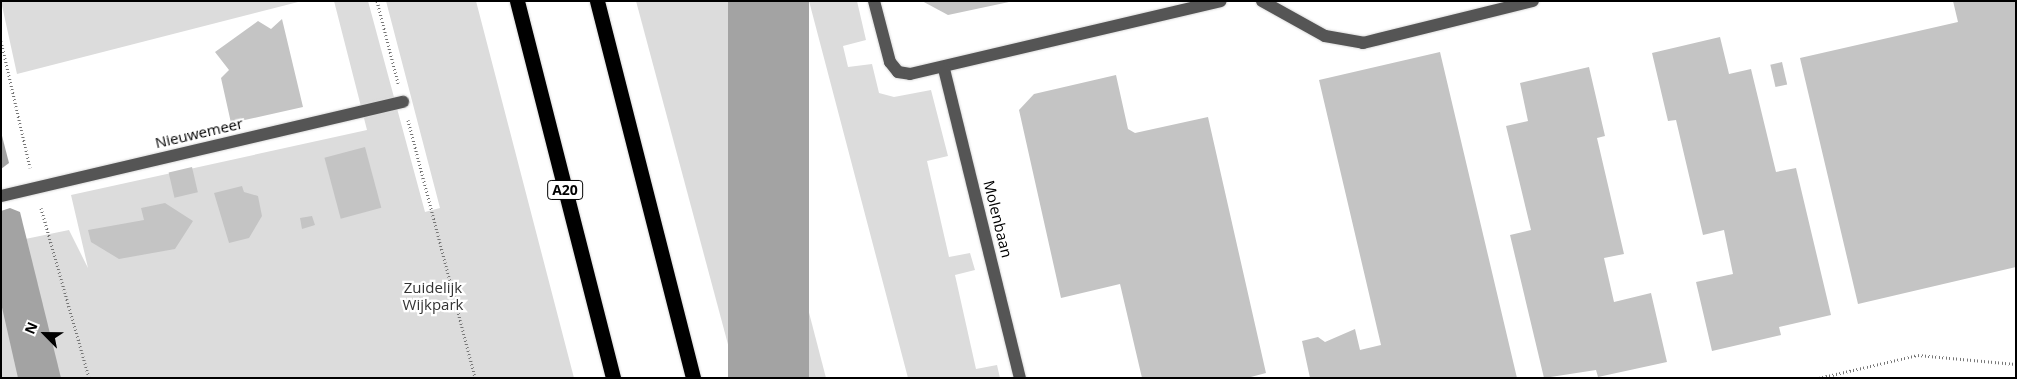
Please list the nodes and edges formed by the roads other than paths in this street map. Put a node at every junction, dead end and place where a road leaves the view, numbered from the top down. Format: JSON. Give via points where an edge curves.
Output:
{"nodes":[{"id":1,"x":517,"y":1,"type":"edge"},
{"id":2,"x":596,"y":1,"type":"edge"},
{"id":3,"x":874,"y":1,"type":"edge"},
{"id":4,"x":1221,"y":1,"type":"edge"},
{"id":5,"x":1262,"y":1,"type":"edge"},
{"id":6,"x":1533,"y":1,"type":"edge"},
{"id":7,"x":944,"y":69,"type":"junction"},
{"id":8,"x":403,"y":102,"type":"road end"},
{"id":9,"x":1,"y":196,"type":"edge"},
{"id":10,"x":614,"y":378,"type":"edge"},
{"id":11,"x":693,"y":378,"type":"edge"},
{"id":12,"x":1020,"y":378,"type":"edge"}],
"edges":[{"from":1,"to":10,"type":"highway","number":"A20"},
{"from":2,"to":11,"type":"highway"},
{"from":3,"to":7,"type":"street","via":[[890,62],[898,72]]},
{"from":4,"to":7,"type":"street"},
{"from":5,"to":6,"type":"street","via":[[1325,36],[1363,42]]},
{"from":7,"to":12,"type":"street","name":"Molenbaan"},
{"from":8,"to":9,"type":"street","name":"Nieuwemeer"}]}
